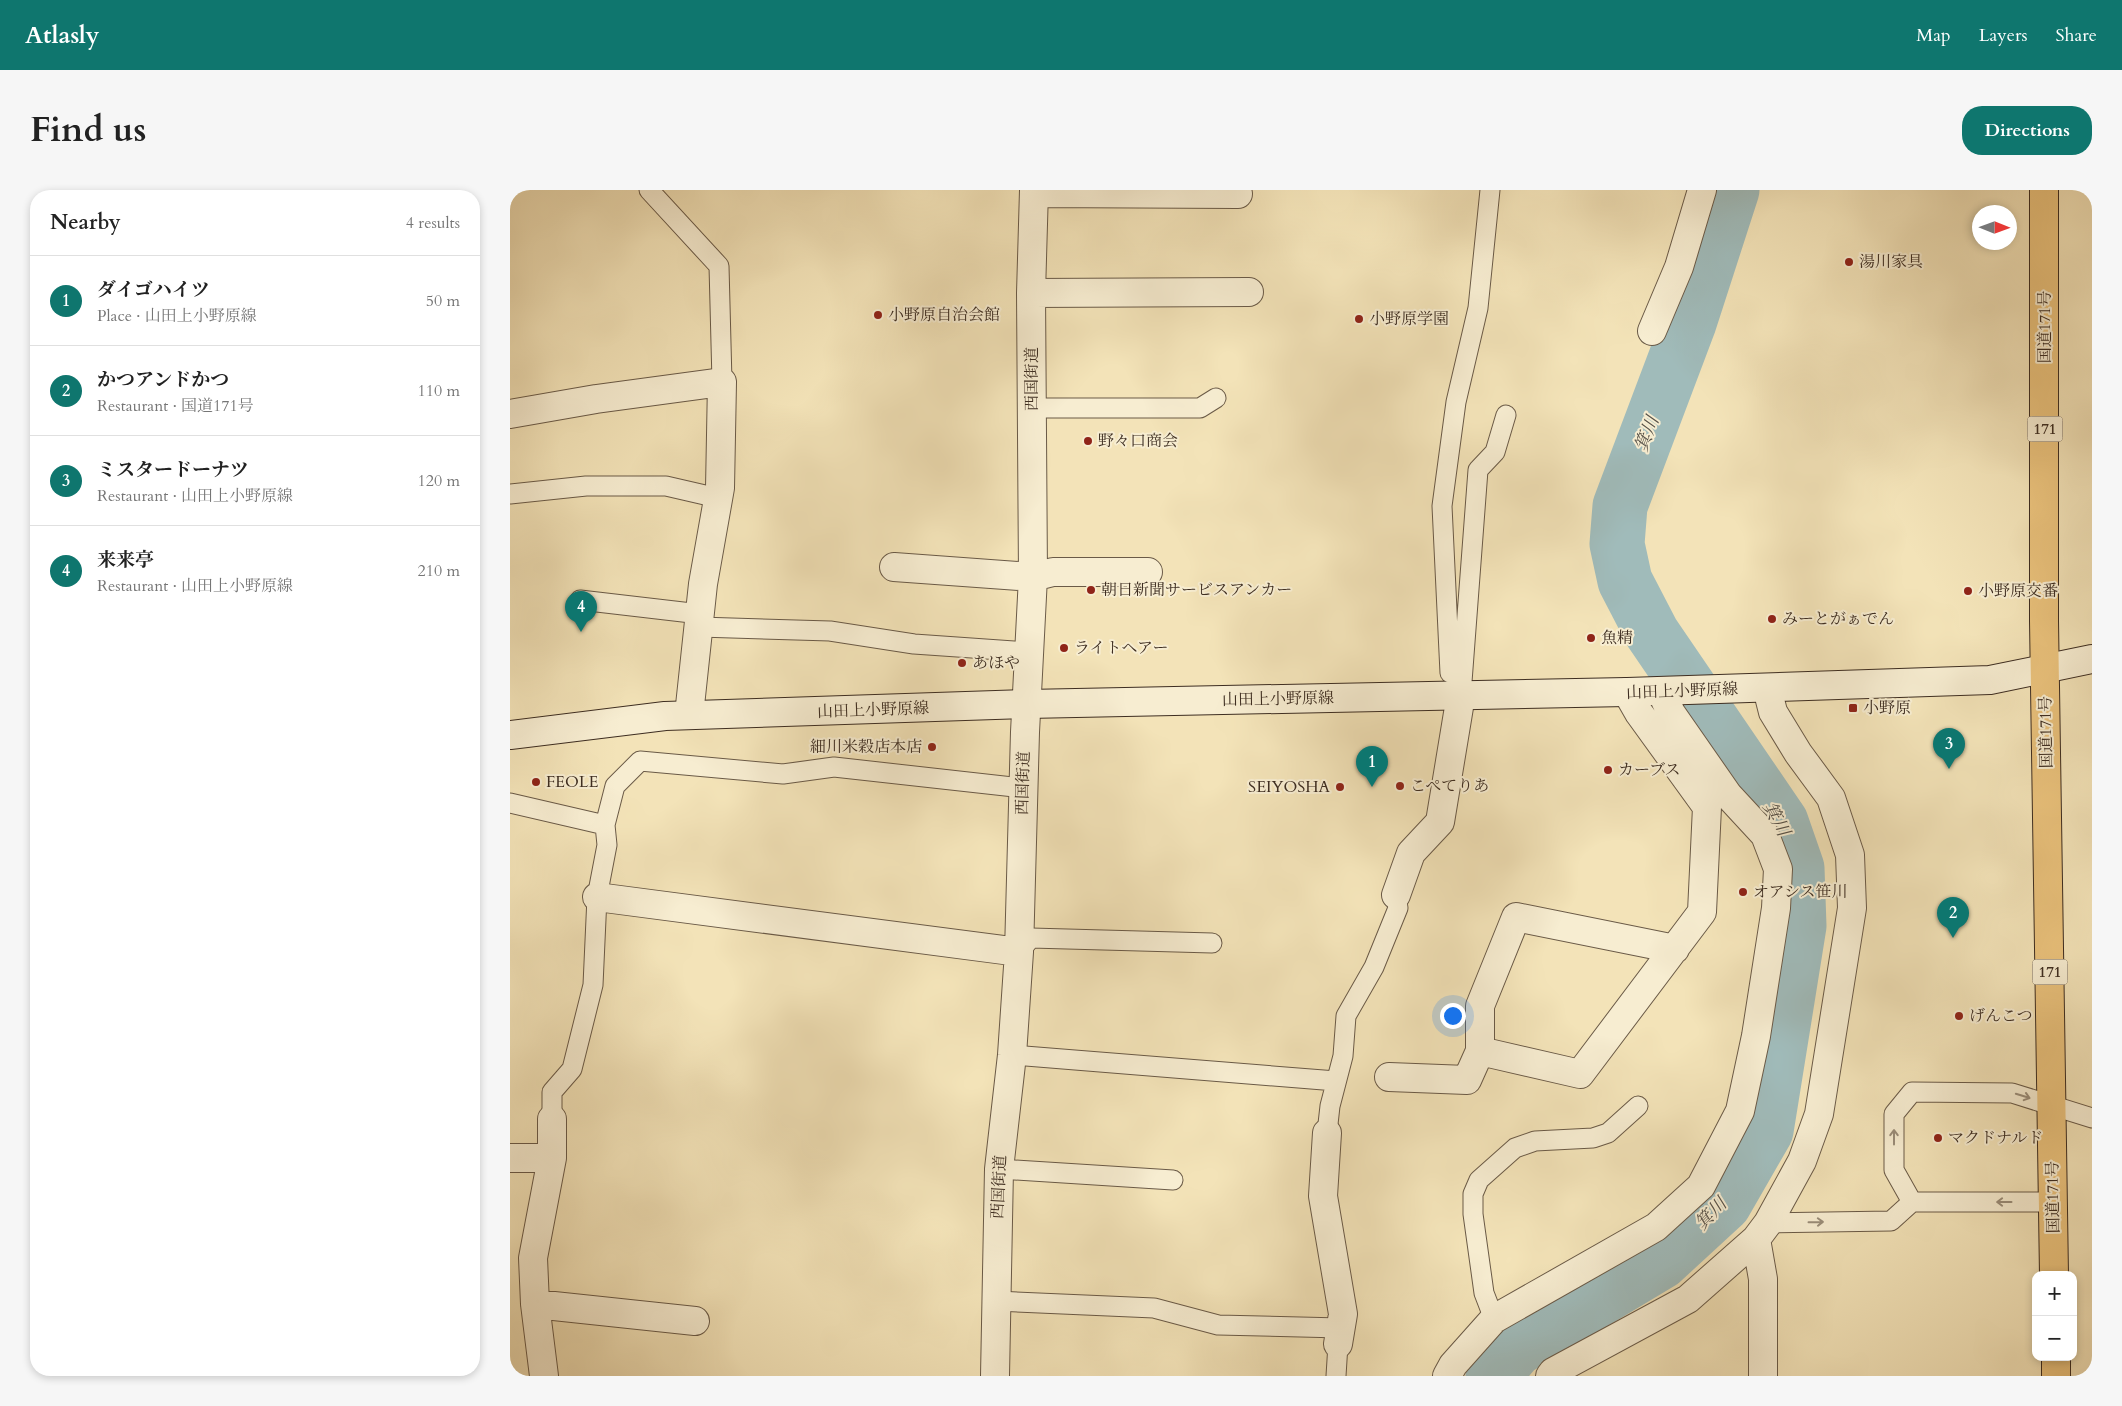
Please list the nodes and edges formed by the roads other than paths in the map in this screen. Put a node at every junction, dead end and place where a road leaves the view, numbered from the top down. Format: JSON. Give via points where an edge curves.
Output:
{"nodes":[{"id":1,"x":649,"y":190,"type":"edge"},
{"id":2,"x":1490,"y":190,"type":"edge"},
{"id":3,"x":1702,"y":190,"type":"edge"},
{"id":4,"x":2044,"y":190,"type":"edge"},
{"id":5,"x":1034,"y":191,"type":"edge"},
{"id":6,"x":1238,"y":194,"type":"dead end"},
{"id":7,"x":1249,"y":292,"type":"dead end"},
{"id":8,"x":1032,"y":293,"type":"junction"},
{"id":9,"x":1652,"y":332,"type":"dead end"},
{"id":10,"x":722,"y":382,"type":"junction"},
{"id":11,"x":1216,"y":398,"type":"dead end"},
{"id":12,"x":1032,"y":408,"type":"junction"},
{"id":13,"x":510,"y":414,"type":"edge"},
{"id":14,"x":1506,"y":415,"type":"dead end"},
{"id":15,"x":510,"y":494,"type":"edge"},
{"id":16,"x":718,"y":498,"type":"junction"},
{"id":17,"x":894,"y":567,"type":"dead end"},
{"id":18,"x":1148,"y":572,"type":"dead end"},
{"id":19,"x":1033,"y":577,"type":"junction"},
{"id":20,"x":580,"y":600,"type":"dead end"},
{"id":21,"x":699,"y":621,"type":"junction"},
{"id":22,"x":1030,"y":652,"type":"junction"},
{"id":23,"x":2092,"y":659,"type":"edge"},
{"id":24,"x":2045,"y":668,"type":"junction"},
{"id":25,"x":1456,"y":684,"type":"junction"},
{"id":26,"x":1767,"y":688,"type":"junction"},
{"id":27,"x":1666,"y":691,"type":"junction"},
{"id":28,"x":1627,"y":692,"type":"junction"},
{"id":29,"x":1027,"y":704,"type":"junction"},
{"id":30,"x":689,"y":715,"type":"junction"},
{"id":31,"x":510,"y":735,"type":"edge"},
{"id":32,"x":1023,"y":788,"type":"junction"},
{"id":33,"x":510,"y":803,"type":"edge"},
{"id":34,"x":605,"y":825,"type":"junction"},
{"id":35,"x":1396,"y":895,"type":"joint"},
{"id":36,"x":597,"y":897,"type":"junction"},
{"id":37,"x":1212,"y":943,"type":"dead end"},
{"id":38,"x":1675,"y":949,"type":"junction"},
{"id":39,"x":1020,"y":952,"type":"junction"},
{"id":40,"x":1480,"y":1051,"type":"junction"},
{"id":41,"x":1012,"y":1055,"type":"junction"},
{"id":42,"x":1389,"y":1077,"type":"dead end"},
{"id":43,"x":1336,"y":1081,"type":"junction"},
{"id":44,"x":2052,"y":1105,"type":"junction"},
{"id":45,"x":1638,"y":1106,"type":"dead end"},
{"id":46,"x":2092,"y":1118,"type":"edge"},
{"id":47,"x":552,"y":1119,"type":"joint"},
{"id":48,"x":1327,"y":1133,"type":"joint"},
{"id":49,"x":510,"y":1158,"type":"edge"},
{"id":50,"x":552,"y":1158,"type":"junction"},
{"id":51,"x":999,"y":1169,"type":"junction"},
{"id":52,"x":1173,"y":1180,"type":"dead end"},
{"id":53,"x":1912,"y":1202,"type":"junction"},
{"id":54,"x":2053,"y":1202,"type":"junction"},
{"id":55,"x":1762,"y":1231,"type":"junction"},
{"id":56,"x":2054,"y":1271,"type":"edge"},
{"id":57,"x":996,"y":1301,"type":"junction"},
{"id":58,"x":535,"y":1304,"type":"junction"},
{"id":59,"x":1494,"y":1319,"type":"junction"},
{"id":60,"x":695,"y":1321,"type":"dead end"},
{"id":61,"x":1339,"y":1336,"type":"junction"},
{"id":62,"x":2056,"y":1361,"type":"edge"},
{"id":63,"x":544,"y":1376,"type":"edge"},
{"id":64,"x":995,"y":1376,"type":"edge"},
{"id":65,"x":1336,"y":1376,"type":"edge"},
{"id":66,"x":1447,"y":1376,"type":"edge"},
{"id":67,"x":1550,"y":1376,"type":"edge"},
{"id":68,"x":1763,"y":1376,"type":"edge"},
{"id":69,"x":2056,"y":1376,"type":"edge"}],
"edges":[{"from":1,"to":10,"type":"lane","via":[[719,266]]},
{"from":2,"to":25,"type":"lane","via":[[1478,308],[1456,402],[1442,506]]},
{"from":3,"to":9,"type":"street","via":[[1679,267]]},
{"from":4,"to":24,"type":"highway","name":"国道171号","number":"171"},
{"from":5,"to":6,"type":"street"},
{"from":5,"to":8,"type":"street","name":"西国街道"},
{"from":7,"to":8,"type":"street"},
{"from":8,"to":12,"type":"street","name":"西国街道"},
{"from":10,"to":13,"type":"street","via":[[596,398]]},
{"from":10,"to":16,"type":"street"},
{"from":11,"to":12,"type":"lane","via":[[1200,408]]},
{"from":12,"to":19,"type":"street","name":"西国街道"},
{"from":14,"to":25,"type":"lane","via":[[1495,452],[1478,470]]},
{"from":15,"to":16,"type":"lane","via":[[586,486],[666,486]]},
{"from":16,"to":21,"type":"street","via":[[702,584]]},
{"from":17,"to":19,"type":"street"},
{"from":18,"to":19,"type":"street","via":[[1053,572]]},
{"from":19,"to":22,"type":"street","name":"西国街道"},
{"from":20,"to":21,"type":"lane"},
{"from":21,"to":22,"type":"lane","via":[[830,631],[914,644]]},
{"from":21,"to":30,"type":"street"},
{"from":22,"to":29,"type":"street","name":"西国街道"},
{"from":23,"to":24,"type":"street","name":"山田上小野原線"},
{"from":24,"to":26,"type":"street","name":"山田上小野原線","via":[[1990,680]]},
{"from":24,"to":44,"type":"highway","name":"国道171号","number":"171"},
{"from":25,"to":28,"type":"street","name":"山田上小野原線"},
{"from":25,"to":29,"type":"street","name":"山田上小野原線"},
{"from":25,"to":35,"type":"street","via":[[1440,822],[1412,853]]},
{"from":26,"to":27,"type":"street","name":"山田上小野原線"},
{"from":26,"to":55,"type":"street","via":[[1772,712],[1831,798],[1850,856],[1852,908],[1819,1114],[1802,1161]]},
{"from":27,"to":28,"type":"street","name":"山田上小野原線"},
{"from":27,"to":59,"type":"street","via":[[1671,712],[1728,795],[1765,835],[1778,868],[1776,908],[1740,1111],[1701,1186],[1656,1227]]},
{"from":28,"to":38,"type":"street","via":[[1706,807],[1702,912]]},
{"from":29,"to":30,"type":"street","name":"山田上小野原線"},
{"from":29,"to":32,"type":"street","name":"西国街道"},
{"from":30,"to":31,"type":"street","name":"山田上小野原線"},
{"from":32,"to":34,"type":"lane","via":[[834,767],[784,774],[640,761],[615,786]]},
{"from":32,"to":39,"type":"street","name":"西国街道"},
{"from":33,"to":34,"type":"lane"},
{"from":34,"to":36,"type":"lane","via":[[607,845]]},
{"from":35,"to":43,"type":"lane","via":[[1398,908],[1374,967],[1346,1016],[1343,1056]]},
{"from":36,"to":39,"type":"street"},
{"from":36,"to":47,"type":"lane","via":[[593,985],[572,1069],[552,1092]]},
{"from":37,"to":39,"type":"lane","via":[[1031,938]]},
{"from":38,"to":40,"type":"street","via":[[1580,1074]]},
{"from":38,"to":40,"type":"street","via":[[1516,917],[1480,1006]]},
{"from":39,"to":41,"type":"street","name":"西国街道"},
{"from":40,"to":42,"type":"street","via":[[1467,1080]]},
{"from":41,"to":43,"type":"lane"},
{"from":41,"to":51,"type":"street","name":"西国街道"},
{"from":43,"to":48,"type":"lane"},
{"from":44,"to":46,"type":"lane"},
{"from":53,"to":44,"type":"lane","one_way":true,"via":[[1894,1170],[1894,1114],[1912,1092],[2012,1092]]},
{"from":44,"to":54,"type":"highway","name":"国道171号","number":"171"},
{"from":45,"to":59,"type":"lane","via":[[1608,1133],[1593,1138],[1535,1141],[1515,1148],[1479,1180],[1473,1194],[1473,1214],[1484,1293]]},
{"from":47,"to":50,"type":"street"},
{"from":48,"to":61,"type":"street","via":[[1323,1196],[1343,1314]]},
{"from":49,"to":50,"type":"street"},
{"from":50,"to":58,"type":"street","via":[[533,1258]]},
{"from":51,"to":52,"type":"lane"},
{"from":51,"to":57,"type":"street","name":"西国街道"},
{"from":54,"to":53,"type":"lane","one_way":true},
{"from":55,"to":53,"type":"lane","one_way":true,"via":[[1891,1221]]},
{"from":54,"to":56,"type":"highway","name":"国道171号","number":"171"},
{"from":55,"to":67,"type":"street","via":[[1688,1299]]},
{"from":55,"to":68,"type":"street"},
{"from":57,"to":61,"type":"lane","via":[[1154,1308],[1218,1325]]},
{"from":57,"to":64,"type":"street","name":"西国街道"},
{"from":58,"to":60,"type":"street"},
{"from":58,"to":63,"type":"street"},
{"from":59,"to":66,"type":"street"},
{"from":61,"to":65,"type":"lane"},
{"from":62,"to":69,"type":"highway"}]}
